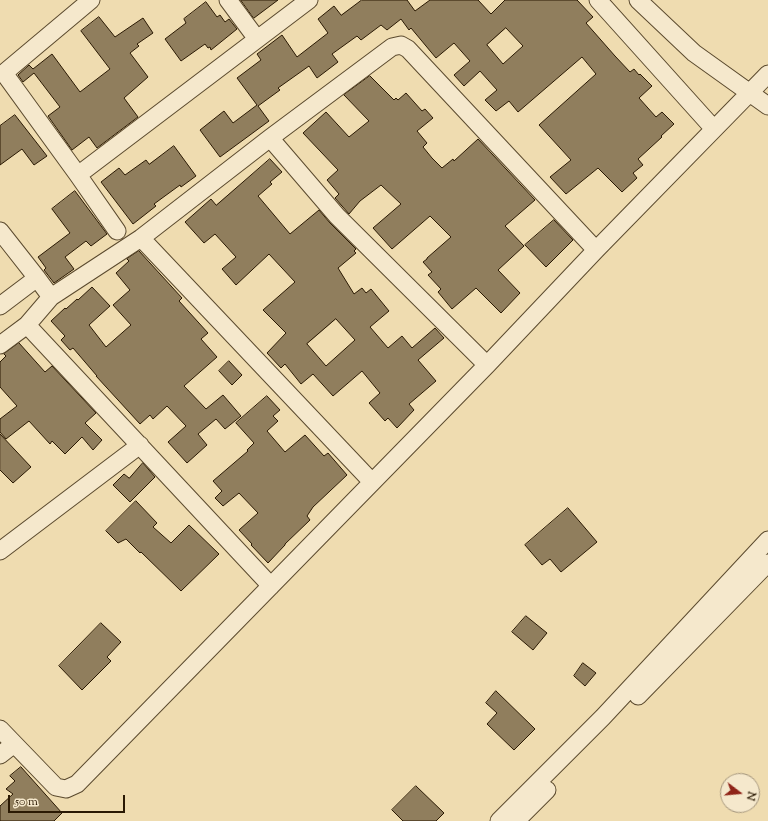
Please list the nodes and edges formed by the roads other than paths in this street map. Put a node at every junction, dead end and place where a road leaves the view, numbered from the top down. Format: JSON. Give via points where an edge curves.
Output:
{"nodes":[{"id":1,"x":91,"y":0,"type":"edge"},
{"id":2,"x":228,"y":0,"type":"edge"},
{"id":3,"x":309,"y":0,"type":"edge"},
{"id":4,"x":598,"y":0,"type":"edge"},
{"id":5,"x":638,"y":0,"type":"edge"},
{"id":6,"x":257,"y":39,"type":"junction"},
{"id":7,"x":768,"y":74,"type":"edge"},
{"id":8,"x":749,"y":93,"type":"junction"},
{"id":9,"x":768,"y":106,"type":"edge"},
{"id":10,"x":714,"y":129,"type":"junction"},
{"id":11,"x":270,"y":138,"type":"junction"},
{"id":12,"x":78,"y":175,"type":"junction"},
{"id":13,"x":0,"y":230,"type":"edge"},
{"id":14,"x":117,"y":231,"type":"dead end"},
{"id":15,"x":141,"y":238,"type":"junction"},
{"id":16,"x":596,"y":250,"type":"junction"},
{"id":17,"x":37,"y":278,"type":"junction"},
{"id":18,"x":50,"y":297,"type":"junction"},
{"id":19,"x":0,"y":306,"type":"edge"},
{"id":20,"x":27,"y":325,"type":"junction"},
{"id":21,"x":0,"y":345,"type":"edge"},
{"id":22,"x":487,"y":365,"type":"junction"},
{"id":23,"x":140,"y":445,"type":"junction"},
{"id":24,"x":372,"y":482,"type":"junction"},
{"id":25,"x":768,"y":540,"type":"edge"},
{"id":26,"x":0,"y":551,"type":"edge"},
{"id":27,"x":768,"y":563,"type":"edge"},
{"id":28,"x":271,"y":586,"type":"junction"},
{"id":29,"x":0,"y":728,"type":"edge"},
{"id":30,"x":14,"y":744,"type":"junction"},
{"id":31,"x":0,"y":755,"type":"edge"},
{"id":32,"x":499,"y":821,"type":"edge"},
{"id":33,"x":516,"y":821,"type":"edge"}],
"edges":[{"from":1,"to":12,"type":"street","via":[[4,73]]},
{"from":2,"to":6,"type":"street"},
{"from":3,"to":6,"type":"street"},
{"from":4,"to":10,"type":"street"},
{"from":5,"to":8,"type":"street","via":[[694,53]]},
{"from":6,"to":12,"type":"street"},
{"from":7,"to":8,"type":"street"},
{"from":8,"to":9,"type":"street"},
{"from":8,"to":10,"type":"street"},
{"from":10,"to":16,"type":"street"},
{"from":11,"to":15,"type":"street"},
{"from":11,"to":16,"type":"street","via":[[392,46],[400,45],[408,49]]},
{"from":11,"to":22,"type":"street","via":[[338,216]]},
{"from":12,"to":14,"type":"street"},
{"from":13,"to":17,"type":"street"},
{"from":15,"to":18,"type":"street"},
{"from":15,"to":24,"type":"street"},
{"from":16,"to":22,"type":"street"},
{"from":17,"to":18,"type":"street"},
{"from":17,"to":19,"type":"street"},
{"from":18,"to":20,"type":"street"},
{"from":20,"to":21,"type":"street"},
{"from":20,"to":23,"type":"street"},
{"from":22,"to":24,"type":"street"},
{"from":23,"to":26,"type":"street"},
{"from":23,"to":28,"type":"street"},
{"from":24,"to":28,"type":"street"},
{"from":25,"to":32,"type":"street","via":[[603,717]]},
{"from":27,"to":33,"type":"street"},
{"from":28,"to":30,"type":"street","via":[[77,784],[66,789],[56,787]]},
{"from":29,"to":30,"type":"street"},
{"from":30,"to":31,"type":"street"}]}
